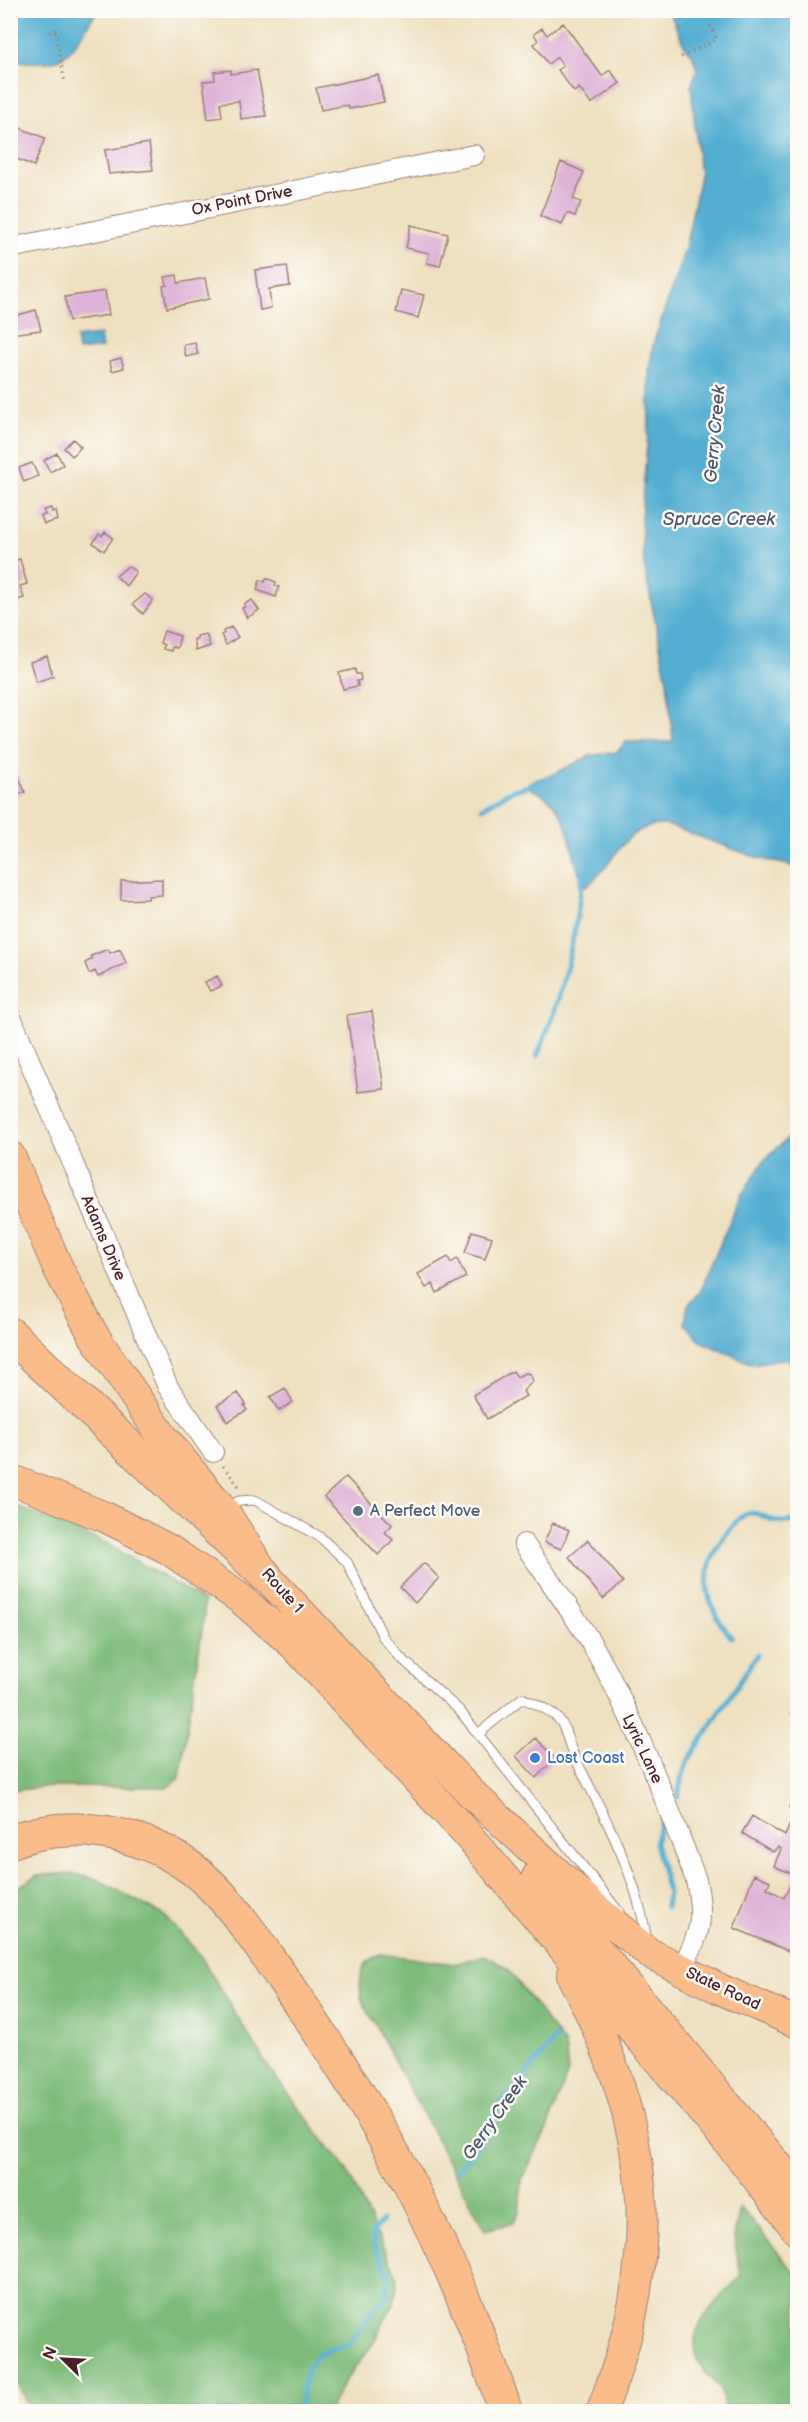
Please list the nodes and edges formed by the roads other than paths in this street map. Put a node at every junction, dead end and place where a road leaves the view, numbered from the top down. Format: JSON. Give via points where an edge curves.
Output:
{"nodes":[{"id":1,"x":474,"y":155,"type":"dead end"},
{"id":2,"x":10,"y":248,"type":"edge"},
{"id":3,"x":10,"y":1015,"type":"edge"},
{"id":4,"x":10,"y":1156,"type":"edge"},
{"id":5,"x":10,"y":1334,"type":"edge"},
{"id":6,"x":213,"y":1452,"type":"road end"},
{"id":7,"x":10,"y":1479,"type":"edge"},
{"id":8,"x":236,"y":1505,"type":"junction"},
{"id":9,"x":524,"y":1544,"type":"dead end"},
{"id":10,"x":265,"y":1575,"type":"junction"},
{"id":11,"x":478,"y":1734,"type":"junction"},
{"id":12,"x":472,"y":1794,"type":"junction"},
{"id":13,"x":10,"y":1842,"type":"edge"},
{"id":14,"x":527,"y":1905,"type":"junction"},
{"id":15,"x":649,"y":1953,"type":"junction"},
{"id":16,"x":681,"y":1970,"type":"junction"},
{"id":17,"x":798,"y":2023,"type":"edge"},
{"id":18,"x":798,"y":2190,"type":"edge"},
{"id":19,"x":798,"y":2231,"type":"edge"},
{"id":20,"x":506,"y":2412,"type":"edge"},
{"id":21,"x":601,"y":2412,"type":"edge"}],
"edges":[{"from":1,"to":2,"type":"street","name":"Ox Point Drive"},
{"from":3,"to":6,"type":"street","name":"Adams Drive","via":[[168,1387]]},
{"from":4,"to":8,"type":"main road","name":"Route 1","via":[[58,1268],[94,1336],[162,1436]]},
{"from":5,"to":10,"type":"highway"},
{"from":7,"to":14,"type":"main road","name":"Route 1","via":[[105,1517],[168,1549],[269,1622],[417,1778]]},
{"from":8,"to":10,"type":"main road","name":"Route 1"},
{"from":8,"to":11,"type":"lane","via":[[255,1500],[272,1508],[320,1537],[347,1562],[383,1636],[400,1657],[459,1710]]},
{"from":9,"to":16,"type":"street","name":"Lyric Lane","via":[[576,1618],[607,1672],[656,1777],[696,1880],[700,1926]]},
{"from":10,"to":12,"type":"main road","name":"Route 1"},
{"from":11,"to":15,"type":"lane","via":[[556,1829]]},
{"from":11,"to":15,"type":"lane","via":[[522,1698],[561,1722],[635,1889]]},
{"from":12,"to":15,"type":"main road","name":"Route 1"},
{"from":12,"to":18,"type":"main road"},
{"from":13,"to":20,"type":"highway","via":[[74,1830],[133,1839],[192,1869],[222,1898],[335,2053],[392,2147],[458,2281]]},
{"from":14,"to":19,"type":"main road","via":[[735,2150]]},
{"from":14,"to":21,"type":"main road","via":[[569,1970],[605,2044],[638,2152],[643,2194],[638,2286],[626,2341]]},
{"from":15,"to":16,"type":"main road","name":"State Road"},
{"from":16,"to":17,"type":"main road","name":"State Road"}]}
